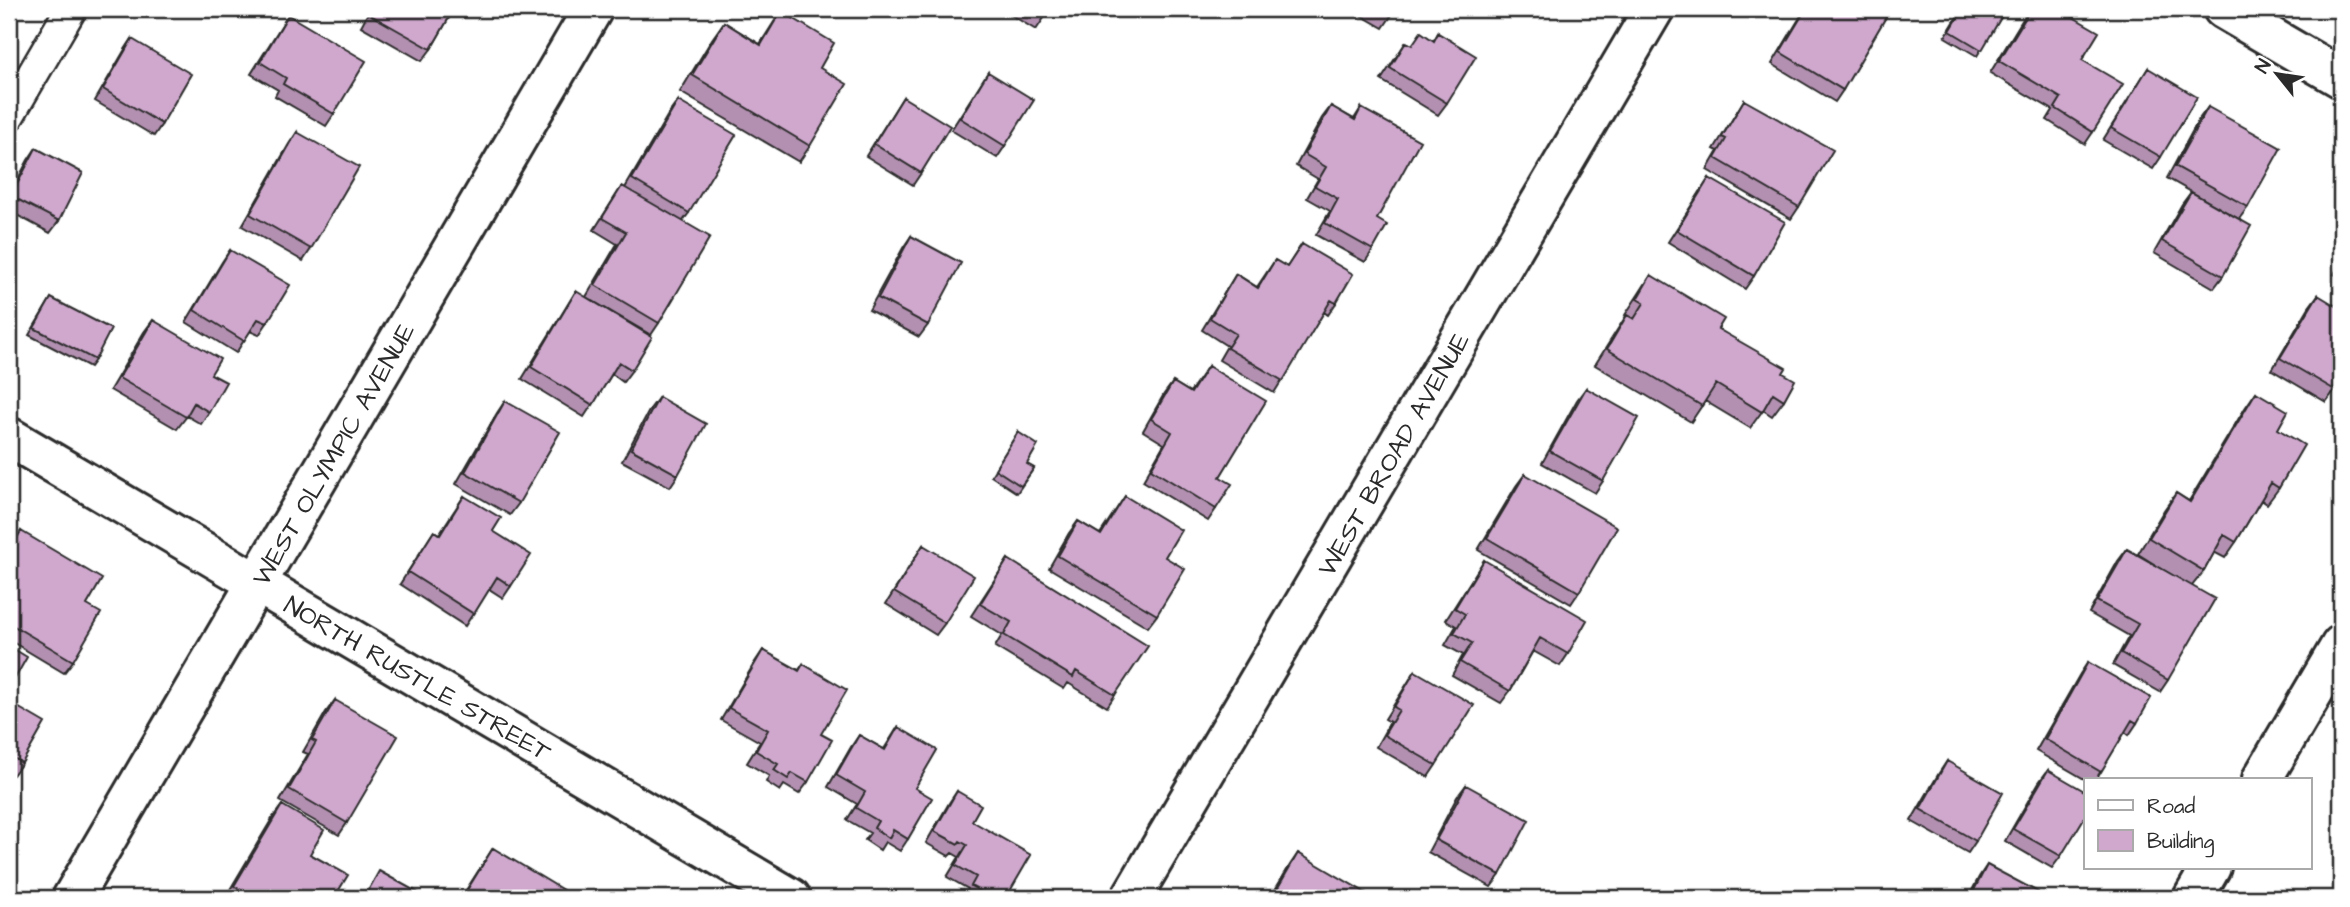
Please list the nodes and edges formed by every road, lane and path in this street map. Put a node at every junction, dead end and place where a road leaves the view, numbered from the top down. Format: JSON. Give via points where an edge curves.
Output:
{"nodes":[{"id":1,"x":71,"y":9,"type":"edge"},
{"id":2,"x":593,"y":9,"type":"edge"},
{"id":3,"x":1654,"y":9,"type":"edge"},
{"id":4,"x":2223,"y":9,"type":"edge"},
{"id":5,"x":2341,"y":78,"type":"edge"},
{"id":6,"x":9,"y":115,"type":"edge"},
{"id":7,"x":9,"y":437,"type":"edge"},
{"id":8,"x":257,"y":583,"type":"junction"},
{"id":9,"x":2337,"y":663,"type":"edge"},
{"id":10,"x":2263,"y":778,"type":"edge"},
{"id":11,"x":2210,"y":869,"type":"edge"},
{"id":12,"x":72,"y":898,"type":"edge"},
{"id":13,"x":792,"y":898,"type":"edge"},
{"id":14,"x":1131,"y":898,"type":"edge"},
{"id":15,"x":2193,"y":898,"type":"edge"}],
"edges":[{"from":1,"to":6,"type":"lane"},
{"from":2,"to":8,"type":"street","name":"WEST OLYMPIC AVENUE"},
{"from":3,"to":14,"type":"street","name":"WEST BROAD AVENUE"},
{"from":4,"to":5,"type":"street"},
{"from":7,"to":8,"type":"street","name":"NORTH RUSTLE STREET"},
{"from":8,"to":12,"type":"street","name":"WEST OLYMPIC AVENUE"},
{"from":8,"to":13,"type":"street","name":"NORTH RUSTLE STREET"},
{"from":9,"to":10,"type":"street"},
{"from":11,"to":15,"type":"street"}]}
